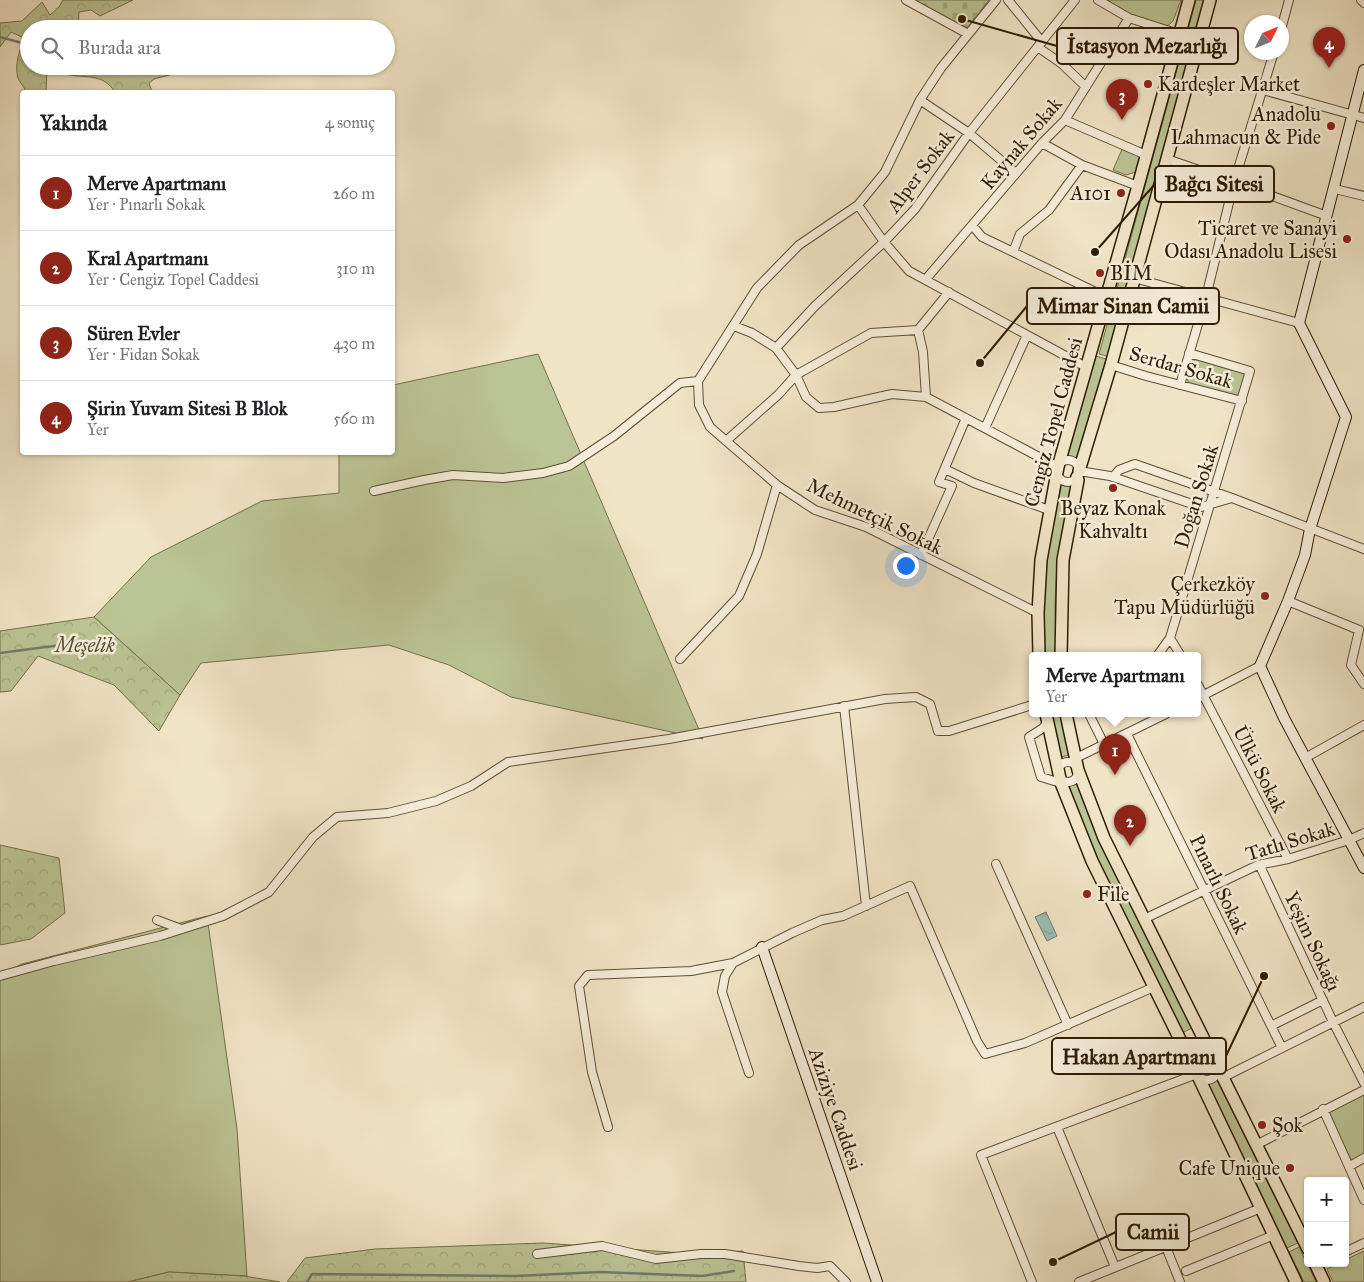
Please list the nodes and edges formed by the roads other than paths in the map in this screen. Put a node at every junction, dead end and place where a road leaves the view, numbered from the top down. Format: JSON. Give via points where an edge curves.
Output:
{"nodes":[{"id":1,"x":906,"y":0,"type":"edge"},
{"id":2,"x":996,"y":0,"type":"edge"},
{"id":3,"x":1008,"y":0,"type":"edge"},
{"id":4,"x":1075,"y":0,"type":"edge"},
{"id":5,"x":1098,"y":0,"type":"edge"},
{"id":6,"x":1189,"y":0,"type":"edge"},
{"id":7,"x":1210,"y":0,"type":"edge"},
{"id":8,"x":1289,"y":0,"type":"edge"},
{"id":9,"x":1361,"y":0,"type":"edge"},
{"id":10,"x":1364,"y":3,"type":"edge"},
{"id":11,"x":1285,"y":15,"type":"edge"},
{"id":12,"x":1129,"y":18,"type":"junction"},
{"id":13,"x":968,"y":34,"type":"junction"},
{"id":14,"x":1179,"y":34,"type":"junction"},
{"id":15,"x":1040,"y":45,"type":"junction"},
{"id":16,"x":1271,"y":60,"type":"edge"},
{"id":17,"x":1364,"y":70,"type":"edge"},
{"id":18,"x":1086,"y":87,"type":"junction"},
{"id":19,"x":1262,"y":90,"type":"junction"},
{"id":20,"x":920,"y":100,"type":"junction"},
{"id":21,"x":1353,"y":114,"type":"junction"},
{"id":22,"x":1364,"y":118,"type":"edge"},
{"id":23,"x":1065,"y":120,"type":"junction"},
{"id":24,"x":969,"y":133,"type":"junction"},
{"id":25,"x":1042,"y":143,"type":"junction"},
{"id":26,"x":1146,"y":155,"type":"junction"},
{"id":27,"x":1167,"y":159,"type":"junction"},
{"id":28,"x":1082,"y":165,"type":"junction"},
{"id":29,"x":1016,"y":173,"type":"junction"},
{"id":30,"x":1234,"y":182,"type":"junction"},
{"id":31,"x":1138,"y":186,"type":"junction"},
{"id":32,"x":1334,"y":189,"type":"junction"},
{"id":33,"x":1364,"y":196,"type":"edge"},
{"id":34,"x":858,"y":205,"type":"junction"},
{"id":35,"x":1327,"y":216,"type":"junction"},
{"id":36,"x":972,"y":225,"type":"junction"},
{"id":37,"x":884,"y":242,"type":"junction"},
{"id":38,"x":1012,"y":252,"type":"junction"},
{"id":39,"x":1134,"y":278,"type":"junction"},
{"id":40,"x":926,"y":280,"type":"junction"},
{"id":41,"x":949,"y":292,"type":"junction"},
{"id":42,"x":1106,"y":297,"type":"junction"},
{"id":43,"x":1206,"y":297,"type":"junction"},
{"id":44,"x":1299,"y":323,"type":"junction"},
{"id":45,"x":734,"y":326,"type":"junction"},
{"id":46,"x":918,"y":330,"type":"junction"},
{"id":47,"x":1027,"y":335,"type":"junction"},
{"id":48,"x":776,"y":348,"type":"junction"},
{"id":49,"x":1189,"y":352,"type":"junction"},
{"id":50,"x":1111,"y":365,"type":"junction"},
{"id":51,"x":1086,"y":367,"type":"junction"},
{"id":52,"x":796,"y":375,"type":"junction"},
{"id":53,"x":698,"y":381,"type":"junction"},
{"id":54,"x":1180,"y":385,"type":"junction"},
{"id":55,"x":926,"y":397,"type":"junction"},
{"id":56,"x":1242,"y":401,"type":"junction"},
{"id":57,"x":966,"y":418,"type":"junction"},
{"id":58,"x":985,"y":428,"type":"junction"},
{"id":59,"x":726,"y":441,"type":"junction"},
{"id":60,"x":1058,"y":467,"type":"junction"},
{"id":61,"x":945,"y":469,"type":"junction"},
{"id":62,"x":1078,"y":474,"type":"junction"},
{"id":63,"x":1113,"y":477,"type":"junction"},
{"id":64,"x":777,"y":485,"type":"junction"},
{"id":65,"x":374,"y":491,"type":"dead end"},
{"id":66,"x":1214,"y":492,"type":"junction"},
{"id":67,"x":1232,"y":498,"type":"junction"},
{"id":68,"x":1211,"y":504,"type":"junction"},
{"id":69,"x":1049,"y":510,"type":"junction"},
{"id":70,"x":1310,"y":529,"type":"junction"},
{"id":71,"x":1364,"y":549,"type":"edge"},
{"id":72,"x":921,"y":555,"type":"junction"},
{"id":73,"x":1288,"y":601,"type":"junction"},
{"id":74,"x":1038,"y":613,"type":"junction"},
{"id":75,"x":1362,"y":629,"type":"edge"},
{"id":76,"x":1170,"y":638,"type":"junction"},
{"id":77,"x":1039,"y":652,"type":"edge"},
{"id":78,"x":1061,"y":652,"type":"edge"},
{"id":79,"x":1160,"y":652,"type":"edge"},
{"id":80,"x":1179,"y":652,"type":"edge"},
{"id":81,"x":680,"y":659,"type":"dead end"},
{"id":82,"x":1260,"y":666,"type":"junction"},
{"id":83,"x":1364,"y":684,"type":"edge"},
{"id":84,"x":1201,"y":696,"type":"edge"},
{"id":85,"x":1201,"y":698,"type":"edge"},
{"id":86,"x":844,"y":706,"type":"junction"},
{"id":87,"x":1029,"y":706,"type":"edge"},
{"id":88,"x":1067,"y":717,"type":"edge"},
{"id":89,"x":1090,"y":717,"type":"edge"},
{"id":90,"x":1160,"y":717,"type":"edge"},
{"id":91,"x":1047,"y":718,"type":"edge"},
{"id":92,"x":1364,"y":725,"type":"edge"},
{"id":93,"x":1127,"y":734,"type":"junction"},
{"id":94,"x":1104,"y":744,"type":"junction"},
{"id":95,"x":1076,"y":758,"type":"junction"},
{"id":96,"x":1305,"y":758,"type":"junction"},
{"id":97,"x":1078,"y":770,"type":"junction"},
{"id":98,"x":1060,"y":778,"type":"junction"},
{"id":99,"x":1364,"y":833,"type":"edge"},
{"id":100,"x":1349,"y":840,"type":"junction"},
{"id":101,"x":1288,"y":859,"type":"junction"},
{"id":102,"x":996,"y":864,"type":"dead end"},
{"id":103,"x":1260,"y":866,"type":"junction"},
{"id":104,"x":1364,"y":868,"type":"edge"},
{"id":105,"x":1204,"y":890,"type":"junction"},
{"id":106,"x":866,"y":906,"type":"junction"},
{"id":107,"x":1144,"y":919,"type":"junction"},
{"id":108,"x":157,"y":920,"type":"dead end"},
{"id":109,"x":181,"y":929,"type":"junction"},
{"id":110,"x":762,"y":947,"type":"junction"},
{"id":111,"x":733,"y":963,"type":"junction"},
{"id":112,"x":0,"y":976,"type":"edge"},
{"id":113,"x":1154,"y":987,"type":"junction"},
{"id":114,"x":1323,"y":1000,"type":"junction"},
{"id":115,"x":1364,"y":1007,"type":"edge"},
{"id":116,"x":1333,"y":1022,"type":"junction"},
{"id":117,"x":1068,"y":1024,"type":"junction"},
{"id":118,"x":1271,"y":1026,"type":"junction"},
{"id":119,"x":1282,"y":1048,"type":"junction"},
{"id":120,"x":1215,"y":1064,"type":"junction"},
{"id":121,"x":749,"y":1073,"type":"dead end"},
{"id":122,"x":1197,"y":1074,"type":"junction"},
{"id":123,"x":1222,"y":1078,"type":"junction"},
{"id":124,"x":1364,"y":1083,"type":"edge"},
{"id":125,"x":1364,"y":1090,"type":"edge"},
{"id":126,"x":1323,"y":1109,"type":"junction"},
{"id":127,"x":608,"y":1127,"type":"dead end"},
{"id":128,"x":1057,"y":1127,"type":"junction"},
{"id":129,"x":1256,"y":1145,"type":"junction"},
{"id":130,"x":1364,"y":1158,"type":"edge"},
{"id":131,"x":1350,"y":1166,"type":"junction"},
{"id":132,"x":1364,"y":1200,"type":"edge"},
{"id":133,"x":1261,"y":1208,"type":"junction"},
{"id":134,"x":1274,"y":1235,"type":"junction"},
{"id":135,"x":1304,"y":1241,"type":"edge"},
{"id":136,"x":1364,"y":1243,"type":"edge"},
{"id":137,"x":1166,"y":1247,"type":"junction"},
{"id":138,"x":1349,"y":1250,"type":"edge"},
{"id":139,"x":537,"y":1254,"type":"dead end"},
{"id":140,"x":1317,"y":1267,"type":"edge"},
{"id":141,"x":1115,"y":1268,"type":"junction"},
{"id":142,"x":1186,"y":1271,"type":"dead end"},
{"id":143,"x":846,"y":1282,"type":"edge"},
{"id":144,"x":877,"y":1282,"type":"edge"},
{"id":145,"x":1032,"y":1282,"type":"edge"},
{"id":146,"x":1079,"y":1282,"type":"edge"},
{"id":147,"x":1180,"y":1282,"type":"edge"},
{"id":148,"x":1296,"y":1282,"type":"edge"},
{"id":149,"x":1324,"y":1282,"type":"edge"}],
"edges":[{"from":1,"to":13,"type":"street"},
{"from":2,"to":13,"type":"street"},
{"from":3,"to":15,"type":"street"},
{"from":4,"to":15,"type":"street","name":"Alper Sokak"},
{"from":5,"to":12,"type":"street"},
{"from":6,"to":14,"type":"main road","name":"Cengiz Topel Caddesi"},
{"from":7,"to":27,"type":"main road","name":"Cengiz Topel Caddesi"},
{"from":8,"to":11,"type":"street"},
{"from":9,"to":10,"type":"street"},
{"from":12,"to":14,"type":"street"},
{"from":12,"to":18,"type":"street","name":"Kaynak Sokak"},
{"from":13,"to":20,"type":"street"},
{"from":14,"to":26,"type":"main road","name":"Cengiz Topel Caddesi"},
{"from":15,"to":18,"type":"street"},
{"from":15,"to":24,"type":"street","name":"Alper Sokak"},
{"from":16,"to":19,"type":"street"},
{"from":17,"to":21,"type":"street"},
{"from":18,"to":23,"type":"street","name":"Kaynak Sokak"},
{"from":19,"to":21,"type":"street"},
{"from":19,"to":30,"type":"street"},
{"from":20,"to":24,"type":"street"},
{"from":20,"to":34,"type":"street","via":[[885,172]]},
{"from":21,"to":22,"type":"street"},
{"from":21,"to":32,"type":"street"},
{"from":23,"to":25,"type":"street","name":"Kaynak Sokak"},
{"from":23,"to":26,"type":"street"},
{"from":24,"to":29,"type":"street"},
{"from":24,"to":37,"type":"street","name":"Alper Sokak","via":[[914,209]]},
{"from":25,"to":28,"type":"street"},
{"from":25,"to":29,"type":"street","name":"Kaynak Sokak"},
{"from":26,"to":31,"type":"main road","name":"Cengiz Topel Caddesi"},
{"from":27,"to":30,"type":"street"},
{"from":27,"to":39,"type":"main road","name":"Cengiz Topel Caddesi"},
{"from":28,"to":31,"type":"street"},
{"from":28,"to":38,"type":"street","via":[[1049,210],[1020,234]]},
{"from":29,"to":36,"type":"street","name":"Kaynak Sokak"},
{"from":30,"to":35,"type":"street"},
{"from":30,"to":43,"type":"street"},
{"from":31,"to":42,"type":"main road","name":"Cengiz Topel Caddesi"},
{"from":32,"to":33,"type":"street"},
{"from":32,"to":35,"type":"street"},
{"from":34,"to":37,"type":"street"},
{"from":34,"to":45,"type":"street","via":[[799,245],[757,288]]},
{"from":35,"to":44,"type":"street"},
{"from":36,"to":38,"type":"street","via":[[982,237]]},
{"from":36,"to":40,"type":"street","name":"Kaynak Sokak"},
{"from":37,"to":40,"type":"street","via":[[909,272]]},
{"from":37,"to":48,"type":"street","name":"Alper Sokak","via":[[815,306]]},
{"from":38,"to":42,"type":"street"},
{"from":39,"to":43,"type":"street"},
{"from":39,"to":50,"type":"main road","name":"Cengiz Topel Caddesi"},
{"from":40,"to":41,"type":"street"},
{"from":41,"to":46,"type":"street"},
{"from":41,"to":47,"type":"street"},
{"from":42,"to":51,"type":"main road","name":"Cengiz Topel Caddesi"},
{"from":43,"to":44,"type":"street"},
{"from":43,"to":49,"type":"street"},
{"from":44,"to":70,"type":"street","via":[[1346,417]]},
{"from":45,"to":48,"type":"street"},
{"from":45,"to":53,"type":"street"},
{"from":46,"to":52,"type":"street","via":[[871,332]]},
{"from":46,"to":55,"type":"street"},
{"from":47,"to":51,"type":"street"},
{"from":47,"to":58,"type":"street"},
{"from":48,"to":52,"type":"street"},
{"from":49,"to":54,"type":"street"},
{"from":49,"to":56,"type":"street","name":"Doğan Sokak","via":[[1250,371]]},
{"from":50,"to":54,"type":"street","name":"Serdar Sokak"},
{"from":50,"to":62,"type":"main road","name":"Cengiz Topel Caddesi"},
{"from":51,"to":60,"type":"main road","name":"Cengiz Topel Caddesi"},
{"from":52,"to":55,"type":"street","via":[[806,396],[819,408],[892,394]]},
{"from":52,"to":59,"type":"street"},
{"from":53,"to":59,"type":"street","name":"Mehmetçik Sokak","via":[[699,405],[710,427]]},
{"from":53,"to":65,"type":"street","via":[[680,383],[614,436],[569,466],[503,478],[453,475]]},
{"from":54,"to":56,"type":"street","name":"Serdar Sokak"},
{"from":55,"to":57,"type":"street"},
{"from":56,"to":66,"type":"street","name":"Doğan Sokak"},
{"from":57,"to":58,"type":"street"},
{"from":57,"to":61,"type":"street"},
{"from":58,"to":60,"type":"street"},
{"from":59,"to":64,"type":"street","name":"Mehmetçik Sokak"},
{"from":60,"to":62,"type":"street","via":[[1070,460],[1076,464]]},
{"from":60,"to":62,"type":"street","via":[[1059,476],[1064,481],[1071,481]]},
{"from":60,"to":69,"type":"main road","name":"Cengiz Topel Caddesi"},
{"from":61,"to":69,"type":"street"},
{"from":61,"to":72,"type":"street","via":[[939,482],[952,486]]},
{"from":62,"to":63,"type":"street"},
{"from":62,"to":78,"type":"main road","name":"Cengiz Topel Caddesi","via":[[1063,560]]},
{"from":63,"to":66,"type":"street","via":[[1119,470],[1135,464]]},
{"from":63,"to":68,"type":"street","via":[[1201,507]]},
{"from":64,"to":72,"type":"street","name":"Mehmetçik Sokak","via":[[815,510],[866,527]]},
{"from":64,"to":81,"type":"street","via":[[757,554],[739,596]]},
{"from":66,"to":67,"type":"street"},
{"from":66,"to":68,"type":"street","name":"Doğan Sokak"},
{"from":67,"to":68,"type":"street"},
{"from":67,"to":70,"type":"street"},
{"from":68,"to":76,"type":"street","name":"Doğan Sokak"},
{"from":69,"to":74,"type":"main road","name":"Cengiz Topel Caddesi","via":[[1041,560]]},
{"from":70,"to":71,"type":"street"},
{"from":70,"to":73,"type":"street","via":[[1305,555]]},
{"from":72,"to":74,"type":"street","name":"Mehmetçik Sokak"},
{"from":73,"to":75,"type":"street"},
{"from":73,"to":82,"type":"street"},
{"from":74,"to":77,"type":"main road","name":"Cengiz Topel Caddesi"},
{"from":75,"to":83,"type":"street","via":[[1350,665]]},
{"from":76,"to":79,"type":"street","name":"Doğan Sokak"},
{"from":76,"to":80,"type":"street"},
{"from":82,"to":84,"type":"street"},
{"from":82,"to":96,"type":"street"},
{"from":85,"to":101,"type":"street","name":"Ülkü Sokak"},
{"from":86,"to":87,"type":"street","via":[[916,697],[930,704],[938,731],[950,731]]},
{"from":86,"to":106,"type":"street"},
{"from":86,"to":109,"type":"street","via":[[669,739],[508,762],[470,786],[436,801],[388,813],[337,818],[312,837],[269,892],[223,916]]},
{"from":88,"to":95,"type":"main road"},
{"from":89,"to":94,"type":"street"},
{"from":90,"to":93,"type":"street"},
{"from":91,"to":98,"type":"main road"},
{"from":91,"to":98,"type":"street","via":[[1042,728],[1030,737],[1041,777]]},
{"from":92,"to":96,"type":"street"},
{"from":93,"to":94,"type":"street"},
{"from":93,"to":105,"type":"street","name":"Pınarlı Sokak"},
{"from":94,"to":95,"type":"street"},
{"from":95,"to":97,"type":"main road"},
{"from":96,"to":100,"type":"street"},
{"from":97,"to":98,"type":"street","via":[[1077,776],[1070,781]]},
{"from":97,"to":98,"type":"street","via":[[1074,764],[1062,764]]},
{"from":97,"to":107,"type":"main road","via":[[1104,838]]},
{"from":98,"to":113,"type":"main road","via":[[1092,861]]},
{"from":99,"to":100,"type":"street","name":"Tatlı Sokak"},
{"from":100,"to":101,"type":"street","name":"Tatlı Sokak"},
{"from":100,"to":104,"type":"street"},
{"from":101,"to":103,"type":"street","name":"Tatlı Sokak"},
{"from":102,"to":117,"type":"street"},
{"from":103,"to":105,"type":"street","name":"Tatlı Sokak"},
{"from":103,"to":114,"type":"street","name":"Yeşim Sokağı"},
{"from":105,"to":107,"type":"street","name":"Tatlı Sokak"},
{"from":105,"to":118,"type":"street","name":"Pınarlı Sokak"},
{"from":106,"to":110,"type":"street","via":[[843,916],[822,920]]},
{"from":106,"to":117,"type":"street","via":[[910,886],[985,1054],[1025,1043]]},
{"from":107,"to":120,"type":"main road"},
{"from":108,"to":109,"type":"street"},
{"from":109,"to":112,"type":"street"},
{"from":110,"to":111,"type":"street"},
{"from":110,"to":144,"type":"street","name":"Aziziye Caddesi"},
{"from":111,"to":121,"type":"street","via":[[725,976],[722,992]]},
{"from":111,"to":127,"type":"street","via":[[692,970],[588,975],[579,986],[592,1072]]},
{"from":113,"to":117,"type":"street"},
{"from":113,"to":122,"type":"main road"},
{"from":114,"to":116,"type":"street","name":"Yeşim Sokağı"},
{"from":114,"to":118,"type":"street"},
{"from":115,"to":116,"type":"street"},
{"from":116,"to":119,"type":"street"},
{"from":116,"to":124,"type":"street","name":"Yeşim Sokağı"},
{"from":118,"to":119,"type":"street","name":"Pınarlı Sokak"},
{"from":119,"to":123,"type":"street"},
{"from":120,"to":122,"type":"street","via":[[1203,1060],[1197,1067]]},
{"from":120,"to":122,"type":"street","via":[[1216,1074],[1212,1080],[1201,1080]]},
{"from":120,"to":123,"type":"main road"},
{"from":122,"to":128,"type":"street"},
{"from":122,"to":133,"type":"main road"},
{"from":123,"to":129,"type":"main road"},
{"from":125,"to":126,"type":"street"},
{"from":126,"to":129,"type":"street"},
{"from":126,"to":131,"type":"street"},
{"from":128,"to":141,"type":"street"},
{"from":128,"to":145,"type":"street","via":[[981,1155]]},
{"from":129,"to":135,"type":"main road"},
{"from":130,"to":131,"type":"street"},
{"from":131,"to":132,"type":"street"},
{"from":133,"to":134,"type":"main road"},
{"from":133,"to":137,"type":"street"},
{"from":134,"to":142,"type":"street"},
{"from":134,"to":148,"type":"main road"},
{"from":136,"to":138,"type":"street"},
{"from":137,"to":141,"type":"street"},
{"from":137,"to":147,"type":"street"},
{"from":139,"to":143,"type":"street","via":[[602,1246],[656,1259],[725,1254],[799,1266],[830,1266]]},
{"from":140,"to":149,"type":"main road"},
{"from":141,"to":146,"type":"street"}]}
